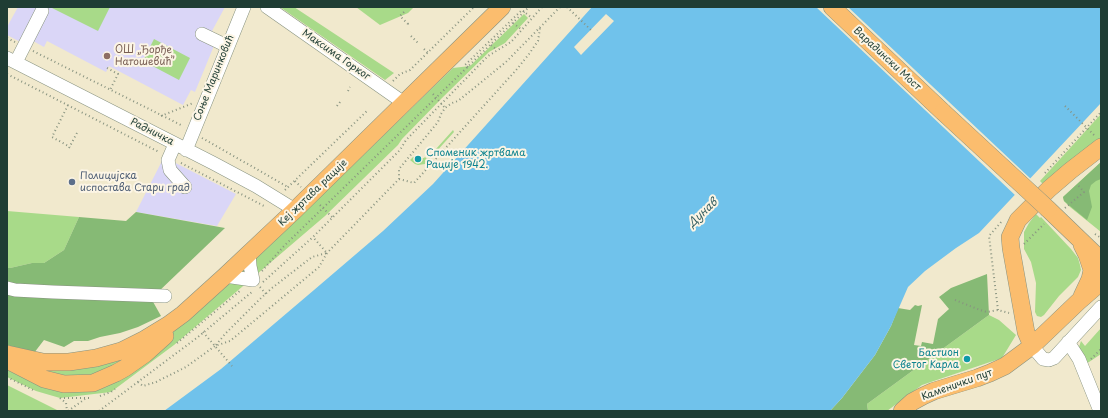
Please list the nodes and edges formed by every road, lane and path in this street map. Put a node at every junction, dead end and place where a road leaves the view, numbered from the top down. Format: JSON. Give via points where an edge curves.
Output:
{"nodes":[{"id":1,"x":244,"y":7,"type":"edge"},
{"id":2,"x":267,"y":7,"type":"edge"},
{"id":3,"x":474,"y":7,"type":"edge"},
{"id":4,"x":529,"y":7,"type":"edge"},
{"id":5,"x":542,"y":7,"type":"edge"},
{"id":6,"x":560,"y":7,"type":"edge"},
{"id":7,"x":832,"y":7,"type":"edge"},
{"id":8,"x":567,"y":8,"type":"edge"},
{"id":9,"x":42,"y":11,"type":"dead end"},
{"id":10,"x":404,"y":12,"type":"dead end"},
{"id":11,"x":524,"y":12,"type":"junction"},
{"id":12,"x":508,"y":17,"type":"edge"},
{"id":13,"x":532,"y":18,"type":"junction"},
{"id":14,"x":406,"y":26,"type":"dead end"},
{"id":15,"x":540,"y":27,"type":"junction"},
{"id":16,"x":591,"y":30,"type":"dead end"},
{"id":17,"x":522,"y":31,"type":"junction"},
{"id":18,"x":202,"y":34,"type":"dead end"},
{"id":19,"x":411,"y":36,"type":"dead end"},
{"id":20,"x":7,"y":38,"type":"edge"},
{"id":21,"x":418,"y":43,"type":"dead end"},
{"id":22,"x":489,"y":44,"type":"junction"},
{"id":23,"x":227,"y":46,"type":"junction"},
{"id":24,"x":24,"y":47,"type":"junction"},
{"id":25,"x":424,"y":49,"type":"dead end"},
{"id":26,"x":496,"y":50,"type":"junction"},
{"id":27,"x":428,"y":53,"type":"junction"},
{"id":28,"x":11,"y":60,"type":"edge"},
{"id":29,"x":108,"y":68,"type":"dead end"},
{"id":30,"x":7,"y":74,"type":"edge"},
{"id":31,"x":391,"y":83,"type":"dead end"},
{"id":32,"x":350,"y":87,"type":"dead end"},
{"id":33,"x":110,"y":90,"type":"junction"},
{"id":34,"x":348,"y":91,"type":"dead end"},
{"id":35,"x":430,"y":91,"type":"dead end"},
{"id":36,"x":436,"y":98,"type":"junction"},
{"id":37,"x":340,"y":102,"type":"dead end"},
{"id":38,"x":192,"y":103,"type":"dead end"},
{"id":39,"x":404,"y":103,"type":"junction"},
{"id":40,"x":440,"y":104,"type":"junction"},
{"id":41,"x":68,"y":105,"type":"junction"},
{"id":42,"x":337,"y":106,"type":"dead end"},
{"id":43,"x":1065,"y":106,"type":"dead end"},
{"id":44,"x":445,"y":108,"type":"junction"},
{"id":45,"x":368,"y":110,"type":"dead end"},
{"id":46,"x":161,"y":116,"type":"junction"},
{"id":47,"x":183,"y":126,"type":"dead end"},
{"id":48,"x":78,"y":131,"type":"dead end"},
{"id":49,"x":201,"y":137,"type":"dead end"},
{"id":50,"x":1098,"y":144,"type":"edge"},
{"id":51,"x":180,"y":147,"type":"junction"},
{"id":52,"x":169,"y":157,"type":"junction"},
{"id":53,"x":400,"y":179,"type":"junction"},
{"id":54,"x":295,"y":181,"type":"junction"},
{"id":55,"x":1077,"y":184,"type":"dead end"},
{"id":56,"x":185,"y":187,"type":"dead end"},
{"id":57,"x":303,"y":188,"type":"dead end"},
{"id":58,"x":317,"y":202,"type":"dead end"},
{"id":59,"x":262,"y":205,"type":"dead end"},
{"id":60,"x":323,"y":208,"type":"junction"},
{"id":61,"x":295,"y":210,"type":"junction"},
{"id":62,"x":1053,"y":213,"type":"junction"},
{"id":63,"x":332,"y":217,"type":"junction"},
{"id":64,"x":313,"y":237,"type":"junction"},
{"id":65,"x":1079,"y":238,"type":"junction"},
{"id":66,"x":1028,"y":240,"type":"dead end"},
{"id":67,"x":1101,"y":246,"type":"edge"},
{"id":68,"x":327,"y":253,"type":"junction"},
{"id":69,"x":249,"y":254,"type":"junction"},
{"id":70,"x":1101,"y":260,"type":"edge"},
{"id":71,"x":226,"y":276,"type":"junction"},
{"id":72,"x":1101,"y":282,"type":"edge"},
{"id":73,"x":255,"y":286,"type":"junction"},
{"id":74,"x":7,"y":288,"type":"edge"},
{"id":75,"x":165,"y":296,"type":"dead end"},
{"id":76,"x":955,"y":300,"type":"dead end"},
{"id":77,"x":1078,"y":302,"type":"junction"},
{"id":78,"x":1101,"y":307,"type":"edge"},
{"id":79,"x":998,"y":310,"type":"dead end"},
{"id":80,"x":183,"y":314,"type":"junction"},
{"id":81,"x":203,"y":332,"type":"junction"},
{"id":82,"x":1068,"y":342,"type":"junction"},
{"id":83,"x":174,"y":345,"type":"dead end"},
{"id":84,"x":216,"y":346,"type":"junction"},
{"id":85,"x":1032,"y":346,"type":"junction"},
{"id":86,"x":7,"y":354,"type":"edge"},
{"id":87,"x":7,"y":360,"type":"edge"},
{"id":88,"x":232,"y":366,"type":"dead end"},
{"id":89,"x":138,"y":382,"type":"junction"},
{"id":90,"x":116,"y":388,"type":"dead end"},
{"id":91,"x":111,"y":392,"type":"dead end"},
{"id":92,"x":60,"y":398,"type":"dead end"},
{"id":93,"x":86,"y":398,"type":"dead end"},
{"id":94,"x":68,"y":411,"type":"edge"},
{"id":95,"x":99,"y":411,"type":"edge"},
{"id":96,"x":902,"y":411,"type":"edge"},
{"id":97,"x":1100,"y":411,"type":"edge"}],
"edges":[{"from":1,"to":23,"type":"street","name":"Соње Маринковић"},
{"from":2,"to":39,"type":"street","name":"Максима Горког"},
{"from":3,"to":27,"type":"path"},
{"from":4,"to":11,"type":"path"},
{"from":5,"to":13,"type":"path"},
{"from":6,"to":15,"type":"path"},
{"from":7,"to":62,"type":"main road","name":"Варадински Мост","bridge":true},
{"from":8,"to":16,"type":"path"},
{"from":9,"to":24,"type":"street"},
{"from":10,"to":14,"type":"path","via":[[400,16],[408,24]]},
{"from":11,"to":12,"type":"path"},
{"from":11,"to":13,"type":"path"},
{"from":12,"to":17,"type":"path"},
{"from":12,"to":22,"type":"path"},
{"from":12,"to":39,"type":"main road","name":"Кеј жртава рације"},
{"from":13,"to":17,"type":"path"},
{"from":15,"to":44,"type":"path","via":[[506,62],[458,101]]},
{"from":15,"to":53,"type":"path","via":[[538,40],[518,69],[414,183]]},
{"from":17,"to":26,"type":"path","via":[[511,42]]},
{"from":18,"to":23,"type":"street"},
{"from":19,"to":21,"type":"path"},
{"from":20,"to":24,"type":"path"},
{"from":22,"to":26,"type":"path"},
{"from":22,"to":36,"type":"path"},
{"from":23,"to":51,"type":"street","name":"Соње Маринковић"},
{"from":24,"to":28,"type":"street"},
{"from":24,"to":33,"type":"path"},
{"from":25,"to":27,"type":"path"},
{"from":26,"to":40,"type":"path"},
{"from":27,"to":31,"type":"path"},
{"from":28,"to":51,"type":"street","name":"Радничка"},
{"from":29,"to":33,"type":"path","via":[[118,74]]},
{"from":30,"to":41,"type":"path"},
{"from":32,"to":34,"type":"path"},
{"from":33,"to":46,"type":"path"},
{"from":35,"to":36,"type":"path"},
{"from":36,"to":40,"type":"path"},
{"from":36,"to":60,"type":"path"},
{"from":37,"to":42,"type":"path"},
{"from":38,"to":46,"type":"path"},
{"from":39,"to":61,"type":"main road","name":"Кеј жртава рације"},
{"from":40,"to":44,"type":"path"},
{"from":40,"to":63,"type":"path","via":[[406,140],[400,150]]},
{"from":41,"to":48,"type":"path","via":[[52,137],[69,148]]},
{"from":41,"to":52,"type":"path"},
{"from":43,"to":50,"type":"path","via":[[1097,137]]},
{"from":44,"to":53,"type":"path","via":[[438,122],[398,169]]},
{"from":45,"to":54,"type":"path"},
{"from":46,"to":47,"type":"path"},
{"from":49,"to":54,"type":"path","via":[[288,187]]},
{"from":50,"to":85,"type":"main road","via":[[1018,220],[1010,237],[1026,332]]},
{"from":51,"to":52,"type":"street","name":"Соње Маринковић"},
{"from":51,"to":61,"type":"street","name":"Радничка","via":[[256,186]]},
{"from":52,"to":56,"type":"street","via":[[170,170]]},
{"from":52,"to":59,"type":"path"},
{"from":53,"to":68,"type":"path"},
{"from":54,"to":57,"type":"path"},
{"from":55,"to":62,"type":"path","via":[[1084,192]]},
{"from":58,"to":60,"type":"path"},
{"from":60,"to":63,"type":"path"},
{"from":60,"to":73,"type":"path","via":[[284,246]]},
{"from":61,"to":69,"type":"main road","name":"Кеј жртава рације"},
{"from":62,"to":65,"type":"main road","name":"Варадински Мост"},
{"from":62,"to":66,"type":"path"},
{"from":63,"to":64,"type":"path"},
{"from":64,"to":68,"type":"path"},
{"from":64,"to":73,"type":"path"},
{"from":65,"to":67,"type":"main road"},
{"from":65,"to":70,"type":"main road","name":"Варадински Мост"},
{"from":65,"to":77,"type":"main road","via":[[1092,270]]},
{"from":68,"to":84,"type":"path","via":[[319,267],[230,341]]},
{"from":68,"to":84,"type":"path","via":[[312,257],[272,288]]},
{"from":69,"to":71,"type":"main road","name":"Кеј жртава рације"},
{"from":69,"to":73,"type":"street"},
{"from":71,"to":73,"type":"street"},
{"from":71,"to":80,"type":"main road","name":"Кеј жртава рације"},
{"from":72,"to":77,"type":"main road","name":"Каменички пут"},
{"from":73,"to":81,"type":"path"},
{"from":73,"to":83,"type":"path"},
{"from":74,"to":75,"type":"street"},
{"from":76,"to":79,"type":"path","via":[[987,312]]},
{"from":77,"to":85,"type":"main road","name":"Каменички пут"},
{"from":78,"to":82,"type":"street"},
{"from":80,"to":86,"type":"main road","name":"Кеј жртава рације","via":[[145,339],[107,355],[84,360],[43,362]]},
{"from":80,"to":87,"type":"main road","via":[[165,336],[145,354],[116,374],[93,383],[64,384],[44,379]]},
{"from":81,"to":84,"type":"path"},
{"from":81,"to":89,"type":"path"},
{"from":82,"to":85,"type":"street","via":[[1059,354],[1048,360],[1043,359]]},
{"from":82,"to":97,"type":"street"},
{"from":84,"to":88,"type":"path"},
{"from":84,"to":89,"type":"path","via":[[186,367],[156,382],[143,386]]},
{"from":85,"to":96,"type":"main road","name":"Каменички пут","via":[[990,374],[934,391],[912,402]]},
{"from":89,"to":95,"type":"path"},
{"from":90,"to":91,"type":"path"},
{"from":92,"to":94,"type":"path","via":[[66,403]]},
{"from":93,"to":94,"type":"path"}]}
